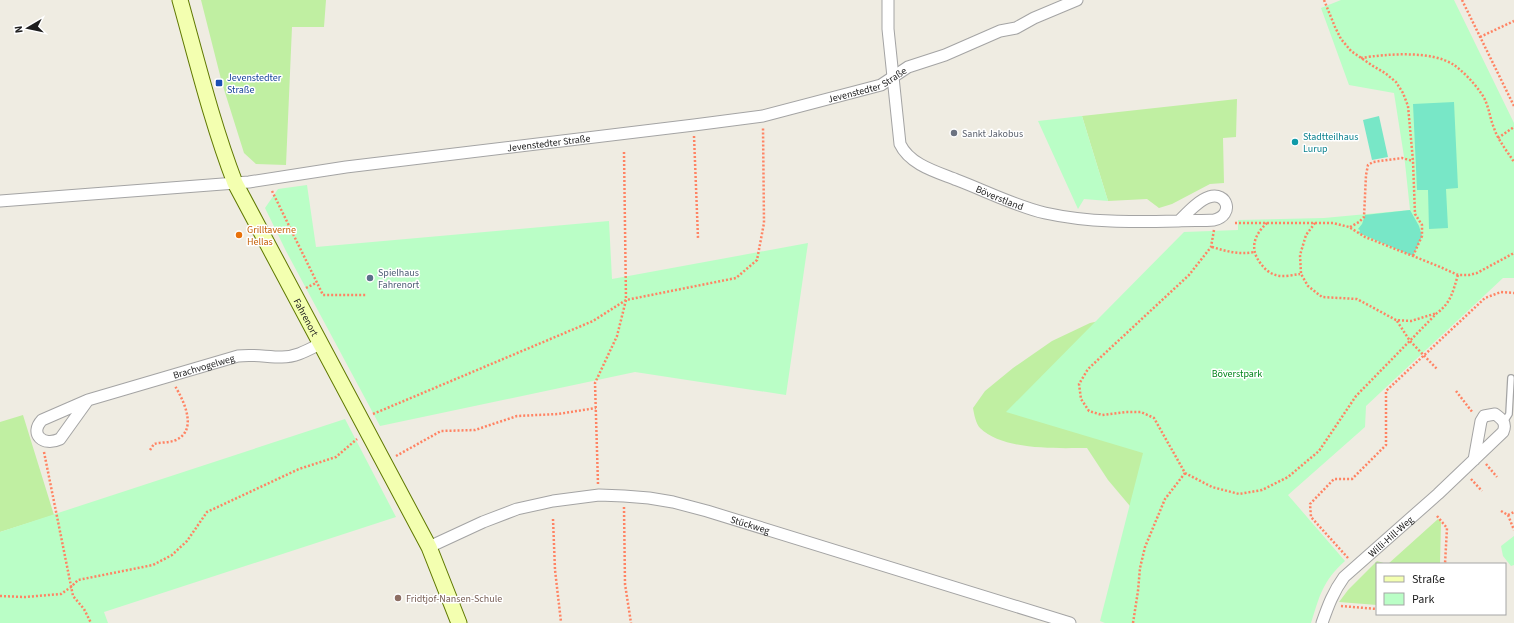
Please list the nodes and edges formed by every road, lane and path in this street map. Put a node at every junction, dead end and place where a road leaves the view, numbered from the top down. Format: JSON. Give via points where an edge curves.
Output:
{"nodes":[{"id":1,"x":180,"y":0,"type":"edge"},
{"id":2,"x":888,"y":0,"type":"edge"},
{"id":3,"x":1077,"y":0,"type":"edge"},
{"id":4,"x":1324,"y":0,"type":"edge"},
{"id":5,"x":1462,"y":0,"type":"edge"},
{"id":6,"x":1514,"y":21,"type":"edge"},
{"id":7,"x":1480,"y":37,"type":"junction"},
{"id":8,"x":1361,"y":58,"type":"junction"},
{"id":9,"x":892,"y":78,"type":"junction"},
{"id":10,"x":1514,"y":106,"type":"edge"},
{"id":11,"x":763,"y":124,"type":"dead end"},
{"id":12,"x":1514,"y":127,"type":"edge"},
{"id":13,"x":694,"y":133,"type":"dead end"},
{"id":14,"x":1498,"y":138,"type":"junction"},
{"id":15,"x":624,"y":152,"type":"dead end"},
{"id":16,"x":1413,"y":161,"type":"junction"},
{"id":17,"x":1514,"y":162,"type":"edge"},
{"id":18,"x":235,"y":183,"type":"junction"},
{"id":19,"x":272,"y":191,"type":"dead end"},
{"id":20,"x":0,"y":200,"type":"edge"},
{"id":21,"x":1179,"y":220,"type":"dead end"},
{"id":22,"x":1235,"y":223,"type":"dead end"},
{"id":23,"x":1267,"y":223,"type":"junction"},
{"id":24,"x":1315,"y":223,"type":"junction"},
{"id":25,"x":1214,"y":226,"type":"dead end"},
{"id":26,"x":1349,"y":228,"type":"junction"},
{"id":27,"x":698,"y":238,"type":"dead end"},
{"id":28,"x":1211,"y":247,"type":"junction"},
{"id":29,"x":1254,"y":252,"type":"junction"},
{"id":30,"x":1514,"y":253,"type":"edge"},
{"id":31,"x":1413,"y":256,"type":"junction"},
{"id":32,"x":1301,"y":274,"type":"junction"},
{"id":33,"x":1458,"y":275,"type":"junction"},
{"id":34,"x":316,"y":283,"type":"junction"},
{"id":35,"x":303,"y":290,"type":"dead end"},
{"id":36,"x":1514,"y":293,"type":"edge"},
{"id":37,"x":367,"y":295,"type":"dead end"},
{"id":38,"x":626,"y":300,"type":"junction"},
{"id":39,"x":1437,"y":313,"type":"junction"},
{"id":40,"x":1396,"y":320,"type":"junction"},
{"id":41,"x":1410,"y":341,"type":"junction"},
{"id":42,"x":320,"y":344,"type":"junction"},
{"id":43,"x":1423,"y":355,"type":"junction"},
{"id":44,"x":1437,"y":369,"type":"dead end"},
{"id":45,"x":172,"y":376,"type":"junction"},
{"id":46,"x":1511,"y":378,"type":"dead end"},
{"id":47,"x":1456,"y":391,"type":"dead end"},
{"id":48,"x":88,"y":400,"type":"junction"},
{"id":49,"x":596,"y":408,"type":"junction"},
{"id":50,"x":370,"y":415,"type":"dead end"},
{"id":51,"x":1475,"y":415,"type":"dead end"},
{"id":52,"x":1504,"y":422,"type":"junction"},
{"id":53,"x":359,"y":438,"type":"dead end"},
{"id":54,"x":47,"y":442,"type":"junction"},
{"id":55,"x":150,"y":450,"type":"dead end"},
{"id":56,"x":392,"y":458,"type":"dead end"},
{"id":57,"x":1479,"y":461,"type":"junction"},
{"id":58,"x":1185,"y":473,"type":"junction"},
{"id":59,"x":1468,"y":475,"type":"dead end"},
{"id":60,"x":1497,"y":477,"type":"dead end"},
{"id":61,"x":598,"y":488,"type":"dead end"},
{"id":62,"x":1482,"y":491,"type":"dead end"},
{"id":63,"x":624,"y":504,"type":"dead end"},
{"id":64,"x":1501,"y":511,"type":"dead end"},
{"id":65,"x":1514,"y":512,"type":"edge"},
{"id":66,"x":1508,"y":515,"type":"junction"},
{"id":67,"x":1437,"y":516,"type":"dead end"},
{"id":68,"x":553,"y":519,"type":"dead end"},
{"id":69,"x":1514,"y":530,"type":"edge"},
{"id":70,"x":429,"y":547,"type":"junction"},
{"id":71,"x":1350,"y":560,"type":"dead end"},
{"id":72,"x":1445,"y":563,"type":"edge"},
{"id":73,"x":71,"y":587,"type":"junction"},
{"id":74,"x":0,"y":596,"type":"edge"},
{"id":75,"x":1336,"y":606,"type":"dead end"},
{"id":76,"x":1376,"y":609,"type":"edge"},
{"id":77,"x":561,"y":622,"type":"edge"},
{"id":78,"x":91,"y":623,"type":"edge"},
{"id":79,"x":459,"y":623,"type":"edge"},
{"id":80,"x":631,"y":623,"type":"edge"},
{"id":81,"x":1070,"y":623,"type":"edge"},
{"id":82,"x":1133,"y":623,"type":"edge"},
{"id":83,"x":1322,"y":623,"type":"edge"}],
"edges":[{"from":1,"to":18,"type":"street","name":"Fahrenort","via":[[223,152]]},
{"from":2,"to":9,"type":"street","name":"Böverstland"},
{"from":3,"to":9,"type":"street","name":"Jevenstedter Straße","via":[[1016,28],[1000,31],[945,55],[908,67]]},
{"from":4,"to":8,"type":"path","via":[[1341,40]]},
{"from":5,"to":7,"type":"path"},
{"from":6,"to":7,"type":"path"},
{"from":7,"to":10,"type":"path"},
{"from":8,"to":14,"type":"path","via":[[1393,54],[1440,59],[1453,64],[1481,94]]},
{"from":8,"to":16,"type":"path","via":[[1396,82],[1403,93],[1408,106]]},
{"from":9,"to":18,"type":"street","name":"Jevenstedter Straße","via":[[868,90],[763,116]]},
{"from":9,"to":21,"type":"street","name":"Böverstland","via":[[900,144],[904,152],[917,163],[1045,213],[1098,221]]},
{"from":11,"to":38,"type":"path","via":[[764,223],[757,260],[736,278]]},
{"from":12,"to":14,"type":"path"},
{"from":13,"to":27,"type":"path"},
{"from":14,"to":17,"type":"path"},
{"from":15,"to":38,"type":"path"},
{"from":16,"to":26,"type":"path","via":[[1402,158],[1368,165],[1364,217]]},
{"from":16,"to":31,"type":"path","via":[[1415,214],[1422,225],[1422,236]]},
{"from":18,"to":20,"type":"street","name":"Jevenstedter Straße"},
{"from":18,"to":42,"type":"street","name":"Fahrenort"},
{"from":19,"to":34,"type":"path"},
{"from":22,"to":23,"type":"path"},
{"from":23,"to":24,"type":"path"},
{"from":23,"to":29,"type":"path","via":[[1259,230],[1254,242]]},
{"from":24,"to":26,"type":"path","via":[[1333,223]]},
{"from":24,"to":32,"type":"path","via":[[1306,235],[1300,255]]},
{"from":25,"to":28,"type":"path"},
{"from":26,"to":31,"type":"path"},
{"from":28,"to":29,"type":"path","via":[[1244,254]]},
{"from":28,"to":58,"type":"path","via":[[1189,275],[1088,370],[1079,384],[1081,399],[1089,411],[1102,415],[1141,412],[1154,418]]},
{"from":29,"to":32,"type":"path","via":[[1258,261],[1273,274]]},
{"from":30,"to":33,"type":"path","via":[[1477,273],[1469,276]]},
{"from":31,"to":33,"type":"path"},
{"from":32,"to":40,"type":"path","via":[[1308,286],[1322,297],[1357,299]]},
{"from":33,"to":39,"type":"path","via":[[1450,300]]},
{"from":34,"to":35,"type":"path"},
{"from":34,"to":37,"type":"path","via":[[323,295]]},
{"from":36,"to":43,"type":"path","via":[[1501,292],[1485,298]]},
{"from":38,"to":49,"type":"path","via":[[617,336],[595,383]]},
{"from":38,"to":50,"type":"path","via":[[593,321]]},
{"from":39,"to":40,"type":"path","via":[[1411,321]]},
{"from":39,"to":41,"type":"path"},
{"from":40,"to":41,"type":"path"},
{"from":41,"to":43,"type":"path"},
{"from":41,"to":58,"type":"path","via":[[1356,396],[1319,451],[1288,478],[1262,490],[1239,494],[1212,487]]},
{"from":42,"to":45,"type":"street","name":"Brachvogelweg","via":[[292,356],[250,354]]},
{"from":42,"to":70,"type":"street","name":"Fahrenort"},
{"from":43,"to":44,"type":"path"},
{"from":43,"to":71,"type":"path","via":[[1386,391],[1386,445],[1352,478],[1334,479],[1310,504],[1311,517]]},
{"from":45,"to":48,"type":"street","name":"Brachvogelweg"},
{"from":45,"to":55,"type":"path","via":[[186,412],[186,431],[175,440],[154,444]]},
{"from":46,"to":52,"type":"lane","via":[[1509,414]]},
{"from":47,"to":51,"type":"path"},
{"from":48,"to":54,"type":"street","via":[[60,439]]},
{"from":48,"to":54,"type":"street","name":"Brachvogelweg","via":[[38,424],[38,435]]},
{"from":49,"to":56,"type":"path","via":[[558,414],[517,416],[475,430],[441,430]]},
{"from":49,"to":61,"type":"path"},
{"from":52,"to":57,"type":"street","name":"Willi-Hill-Weg","via":[[1503,432]]},
{"from":52,"to":57,"type":"street","via":[[1495,414],[1484,416],[1481,421]]},
{"from":53,"to":73,"type":"path","via":[[336,457],[299,469],[207,512],[187,541],[172,555],[153,565],[78,580]]},
{"from":54,"to":73,"type":"path","via":[[44,453]]},
{"from":57,"to":60,"type":"path"},
{"from":57,"to":83,"type":"street","name":"Willi-Hill-Weg","via":[[1344,578],[1334,591]]},
{"from":58,"to":82,"type":"path","via":[[1165,499],[1145,547]]},
{"from":59,"to":62,"type":"path"},
{"from":63,"to":80,"type":"path","via":[[625,584]]},
{"from":64,"to":66,"type":"path"},
{"from":65,"to":66,"type":"path"},
{"from":66,"to":69,"type":"path"},
{"from":67,"to":72,"type":"path","via":[[1447,528]]},
{"from":68,"to":77,"type":"path"},
{"from":70,"to":79,"type":"street","name":"Fahrenort"},
{"from":70,"to":81,"type":"street","name":"Stückweg","via":[[517,509],[598,495],[649,498],[707,511]]},
{"from":73,"to":74,"type":"path","via":[[61,594]]},
{"from":73,"to":78,"type":"path","via":[[73,596]]},
{"from":75,"to":76,"type":"path"}]}
